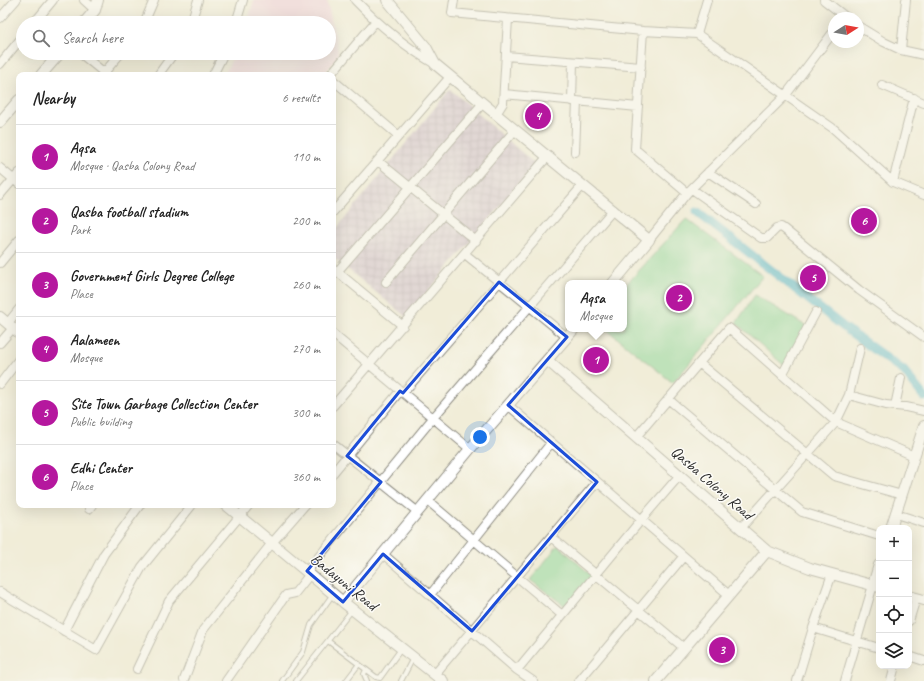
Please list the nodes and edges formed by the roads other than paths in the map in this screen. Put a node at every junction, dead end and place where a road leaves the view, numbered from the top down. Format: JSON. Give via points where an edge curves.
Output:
{"nodes":[{"id":1,"x":16,"y":0,"type":"edge"},
{"id":2,"x":53,"y":0,"type":"edge"},
{"id":3,"x":84,"y":0,"type":"edge"},
{"id":4,"x":154,"y":0,"type":"edge"},
{"id":5,"x":198,"y":0,"type":"edge"},
{"id":6,"x":243,"y":0,"type":"edge"},
{"id":7,"x":355,"y":0,"type":"edge"},
{"id":8,"x":387,"y":0,"type":"edge"},
{"id":9,"x":454,"y":0,"type":"edge"},
{"id":10,"x":707,"y":0,"type":"edge"},
{"id":11,"x":824,"y":0,"type":"edge"},
{"id":12,"x":906,"y":0,"type":"edge"},
{"id":13,"x":96,"y":5,"type":"edge"},
{"id":14,"x":838,"y":12,"type":"edge"},
{"id":15,"x":40,"y":16,"type":"edge"},
{"id":16,"x":89,"y":16,"type":"edge"},
{"id":17,"x":147,"y":16,"type":"edge"},
{"id":18,"x":193,"y":16,"type":"edge"},
{"id":19,"x":238,"y":16,"type":"edge"},
{"id":20,"x":0,"y":18,"type":"edge"},
{"id":21,"x":508,"y":19,"type":"junction"},
{"id":22,"x":375,"y":22,"type":"junction"},
{"id":23,"x":864,"y":30,"type":"edge"},
{"id":24,"x":643,"y":31,"type":"junction"},
{"id":25,"x":697,"y":34,"type":"junction"},
{"id":26,"x":828,"y":39,"type":"edge"},
{"id":27,"x":16,"y":45,"type":"edge"},
{"id":28,"x":901,"y":50,"type":"junction"},
{"id":29,"x":924,"y":55,"type":"edge"},
{"id":30,"x":506,"y":56,"type":"junction"},
{"id":31,"x":54,"y":60,"type":"edge"},
{"id":32,"x":88,"y":60,"type":"edge"},
{"id":33,"x":115,"y":60,"type":"edge"},
{"id":34,"x":169,"y":60,"type":"edge"},
{"id":35,"x":220,"y":60,"type":"edge"},
{"id":36,"x":573,"y":62,"type":"junction"},
{"id":37,"x":0,"y":64,"type":"edge"},
{"id":38,"x":435,"y":64,"type":"junction"},
{"id":39,"x":641,"y":67,"type":"junction"},
{"id":40,"x":44,"y":72,"type":"edge"},
{"id":41,"x":102,"y":72,"type":"edge"},
{"id":42,"x":106,"y":72,"type":"edge"},
{"id":43,"x":160,"y":72,"type":"edge"},
{"id":44,"x":214,"y":72,"type":"edge"},
{"id":45,"x":333,"y":72,"type":"edge"},
{"id":46,"x":450,"y":77,"type":"junction"},
{"id":47,"x":336,"y":83,"type":"edge"},
{"id":48,"x":882,"y":85,"type":"dead end"},
{"id":49,"x":504,"y":94,"type":"junction"},
{"id":50,"x":785,"y":96,"type":"junction"},
{"id":51,"x":914,"y":98,"type":"junction"},
{"id":52,"x":574,"y":101,"type":"junction"},
{"id":53,"x":16,"y":103,"type":"edge"},
{"id":54,"x":483,"y":103,"type":"junction"},
{"id":55,"x":924,"y":103,"type":"edge"},
{"id":56,"x":638,"y":107,"type":"junction"},
{"id":57,"x":496,"y":114,"type":"junction"},
{"id":58,"x":0,"y":122,"type":"edge"},
{"id":59,"x":515,"y":130,"type":"junction"},
{"id":60,"x":399,"y":136,"type":"junction"},
{"id":61,"x":575,"y":152,"type":"dead end"},
{"id":62,"x":548,"y":156,"type":"junction"},
{"id":63,"x":378,"y":161,"type":"junction"},
{"id":64,"x":0,"y":168,"type":"edge"},
{"id":65,"x":708,"y":172,"type":"junction"},
{"id":66,"x":16,"y":178,"type":"edge"},
{"id":67,"x":16,"y":180,"type":"edge"},
{"id":68,"x":893,"y":182,"type":"junction"},
{"id":69,"x":583,"y":185,"type":"junction"},
{"id":70,"x":410,"y":187,"type":"junction"},
{"id":71,"x":689,"y":191,"type":"junction"},
{"id":72,"x":0,"y":195,"type":"edge"},
{"id":73,"x":924,"y":195,"type":"edge"},
{"id":74,"x":756,"y":204,"type":"dead end"},
{"id":75,"x":336,"y":209,"type":"edge"},
{"id":76,"x":613,"y":210,"type":"junction"},
{"id":77,"x":444,"y":214,"type":"junction"},
{"id":78,"x":649,"y":240,"type":"junction"},
{"id":79,"x":476,"y":241,"type":"junction"},
{"id":80,"x":16,"y":244,"type":"edge"},
{"id":81,"x":465,"y":254,"type":"junction"},
{"id":82,"x":0,"y":263,"type":"edge"},
{"id":83,"x":336,"y":269,"type":"edge"},
{"id":84,"x":336,"y":271,"type":"edge"},
{"id":85,"x":616,"y":280,"type":"edge"},
{"id":86,"x":386,"y":282,"type":"dead end"},
{"id":87,"x":499,"y":282,"type":"junction"},
{"id":88,"x":529,"y":306,"type":"junction"},
{"id":89,"x":16,"y":312,"type":"edge"},
{"id":90,"x":816,"y":312,"type":"dead end"},
{"id":91,"x":7,"y":323,"type":"edge"},
{"id":92,"x":403,"y":326,"type":"junction"},
{"id":93,"x":571,"y":332,"type":"edge"},
{"id":94,"x":336,"y":337,"type":"edge"},
{"id":95,"x":567,"y":337,"type":"junction"},
{"id":96,"x":924,"y":337,"type":"edge"},
{"id":97,"x":0,"y":342,"type":"edge"},
{"id":98,"x":860,"y":348,"type":"dead end"},
{"id":99,"x":548,"y":361,"type":"junction"},
{"id":100,"x":16,"y":362,"type":"edge"},
{"id":101,"x":699,"y":363,"type":"junction"},
{"id":102,"x":369,"y":365,"type":"junction"},
{"id":103,"x":782,"y":375,"type":"junction"},
{"id":104,"x":901,"y":378,"type":"dead end"},
{"id":105,"x":0,"y":384,"type":"edge"},
{"id":106,"x":401,"y":392,"type":"junction"},
{"id":107,"x":849,"y":395,"type":"junction"},
{"id":108,"x":668,"y":399,"type":"junction"},
{"id":109,"x":336,"y":403,"type":"edge"},
{"id":110,"x":508,"y":405,"type":"junction"},
{"id":111,"x":895,"y":406,"type":"junction"},
{"id":112,"x":924,"y":411,"type":"edge"},
{"id":113,"x":433,"y":418,"type":"junction"},
{"id":114,"x":836,"y":422,"type":"junction"},
{"id":115,"x":924,"y":426,"type":"edge"},
{"id":116,"x":636,"y":437,"type":"junction"},
{"id":117,"x":551,"y":443,"type":"junction"},
{"id":118,"x":336,"y":447,"type":"edge"},
{"id":119,"x":470,"y":448,"type":"junction"},
{"id":120,"x":808,"y":453,"type":"junction"},
{"id":121,"x":347,"y":456,"type":"junction"},
{"id":122,"x":914,"y":456,"type":"junction"},
{"id":123,"x":336,"y":469,"type":"edge"},
{"id":124,"x":680,"y":476,"type":"junction"},
{"id":125,"x":381,"y":482,"type":"junction"},
{"id":126,"x":597,"y":482,"type":"junction"},
{"id":127,"x":775,"y":490,"type":"junction"},
{"id":128,"x":902,"y":495,"type":"junction"},
{"id":129,"x":427,"y":500,"type":"junction"},
{"id":130,"x":138,"y":508,"type":"edge"},
{"id":131,"x":190,"y":508,"type":"edge"},
{"id":132,"x":230,"y":508,"type":"edge"},
{"id":133,"x":247,"y":508,"type":"edge"},
{"id":134,"x":302,"y":508,"type":"edge"},
{"id":135,"x":418,"y":512,"type":"junction"},
{"id":136,"x":896,"y":514,"type":"junction"},
{"id":137,"x":240,"y":516,"type":"junction"},
{"id":138,"x":641,"y":520,"type":"junction"},
{"id":139,"x":924,"y":524,"type":"edge"},
{"id":140,"x":892,"y":525,"type":"edge"},
{"id":141,"x":741,"y":528,"type":"junction"},
{"id":142,"x":876,"y":535,"type":"edge"},
{"id":143,"x":551,"y":537,"type":"junction"},
{"id":144,"x":474,"y":540,"type":"junction"},
{"id":145,"x":272,"y":543,"type":"junction"},
{"id":146,"x":767,"y":551,"type":"junction"},
{"id":147,"x":383,"y":554,"type":"junction"},
{"id":148,"x":684,"y":557,"type":"junction"},
{"id":149,"x":308,"y":573,"type":"junction"},
{"id":150,"x":832,"y":574,"type":"junction"},
{"id":151,"x":596,"y":575,"type":"junction"},
{"id":152,"x":517,"y":577,"type":"junction"},
{"id":153,"x":876,"y":586,"type":"edge"},
{"id":154,"x":0,"y":592,"type":"edge"},
{"id":155,"x":333,"y":593,"type":"junction"},
{"id":156,"x":430,"y":595,"type":"junction"},
{"id":157,"x":729,"y":595,"type":"junction"},
{"id":158,"x":916,"y":598,"type":"edge"},
{"id":159,"x":343,"y":602,"type":"junction"},
{"id":160,"x":353,"y":609,"type":"junction"},
{"id":161,"x":639,"y":610,"type":"junction"},
{"id":162,"x":912,"y":611,"type":"edge"},
{"id":163,"x":562,"y":615,"type":"junction"},
{"id":164,"x":813,"y":628,"type":"junction"},
{"id":165,"x":64,"y":631,"type":"junction"},
{"id":166,"x":472,"y":631,"type":"junction"},
{"id":167,"x":328,"y":641,"type":"junction"},
{"id":168,"x":856,"y":641,"type":"junction"},
{"id":169,"x":876,"y":647,"type":"edge"},
{"id":170,"x":402,"y":648,"type":"junction"},
{"id":171,"x":684,"y":648,"type":"junction"},
{"id":172,"x":413,"y":657,"type":"junction"},
{"id":173,"x":912,"y":657,"type":"edge"},
{"id":174,"x":924,"y":661,"type":"edge"},
{"id":175,"x":358,"y":664,"type":"junction"},
{"id":176,"x":137,"y":669,"type":"dead end"},
{"id":177,"x":894,"y":669,"type":"edge"},
{"id":178,"x":366,"y":670,"type":"junction"},
{"id":179,"x":517,"y":670,"type":"junction"},
{"id":180,"x":435,"y":674,"type":"junction"},
{"id":181,"x":184,"y":680,"type":"edge"},
{"id":182,"x":226,"y":681,"type":"edge"},
{"id":183,"x":282,"y":681,"type":"edge"},
{"id":184,"x":296,"y":681,"type":"edge"},
{"id":185,"x":346,"y":681,"type":"edge"},
{"id":186,"x":367,"y":681,"type":"edge"},
{"id":187,"x":401,"y":681,"type":"edge"},
{"id":188,"x":443,"y":681,"type":"edge"},
{"id":189,"x":533,"y":681,"type":"edge"},
{"id":190,"x":580,"y":681,"type":"edge"},
{"id":191,"x":656,"y":681,"type":"edge"},
{"id":192,"x":797,"y":681,"type":"edge"},
{"id":193,"x":845,"y":681,"type":"edge"},
{"id":194,"x":891,"y":681,"type":"edge"}],
"edges":[{"from":1,"to":20,"type":"street"},
{"from":2,"to":15,"type":"street"},
{"from":3,"to":13,"type":"street"},
{"from":4,"to":17,"type":"street"},
{"from":5,"to":18,"type":"street"},
{"from":6,"to":19,"type":"street"},
{"from":7,"to":22,"type":"street"},
{"from":8,"to":38,"type":"street","via":[[426,47]]},
{"from":9,"to":21,"type":"street","via":[[452,13]]},
{"from":10,"to":25,"type":"street"},
{"from":11,"to":14,"type":"street"},
{"from":12,"to":28,"type":"street"},
{"from":13,"to":16,"type":"street"},
{"from":21,"to":24,"type":"street"},
{"from":21,"to":30,"type":"street"},
{"from":22,"to":38,"type":"street"},
{"from":22,"to":45,"type":"street"},
{"from":23,"to":28,"type":"street"},
{"from":24,"to":25,"type":"street"},
{"from":24,"to":39,"type":"street"},
{"from":25,"to":50,"type":"street"},
{"from":26,"to":50,"type":"street"},
{"from":27,"to":37,"type":"street"},
{"from":28,"to":29,"type":"street"},
{"from":30,"to":36,"type":"street"},
{"from":30,"to":49,"type":"street"},
{"from":31,"to":40,"type":"street"},
{"from":32,"to":41,"type":"street"},
{"from":33,"to":42,"type":"street"},
{"from":34,"to":43,"type":"street"},
{"from":35,"to":44,"type":"street"},
{"from":36,"to":39,"type":"street"},
{"from":36,"to":52,"type":"street"},
{"from":38,"to":46,"type":"street"},
{"from":39,"to":56,"type":"street"},
{"from":46,"to":54,"type":"street"},
{"from":46,"to":60,"type":"street"},
{"from":47,"to":60,"type":"street"},
{"from":48,"to":51,"type":"street"},
{"from":49,"to":52,"type":"street"},
{"from":49,"to":57,"type":"street","via":[[503,103]]},
{"from":50,"to":65,"type":"street"},
{"from":50,"to":68,"type":"street","via":[[834,129]]},
{"from":51,"to":55,"type":"street"},
{"from":51,"to":68,"type":"street"},
{"from":52,"to":56,"type":"street"},
{"from":52,"to":61,"type":"street"},
{"from":53,"to":58,"type":"street"},
{"from":54,"to":57,"type":"street"},
{"from":54,"to":70,"type":"street"},
{"from":56,"to":71,"type":"street","via":[[634,149]]},
{"from":57,"to":59,"type":"street"},
{"from":59,"to":62,"type":"street"},
{"from":59,"to":77,"type":"street"},
{"from":60,"to":63,"type":"street"},
{"from":62,"to":69,"type":"street"},
{"from":62,"to":79,"type":"street"},
{"from":63,"to":70,"type":"street"},
{"from":63,"to":75,"type":"street"},
{"from":64,"to":66,"type":"street"},
{"from":65,"to":71,"type":"street"},
{"from":65,"to":74,"type":"street"},
{"from":67,"to":72,"type":"street"},
{"from":68,"to":73,"type":"street"},
{"from":69,"to":76,"type":"street"},
{"from":69,"to":87,"type":"street"},
{"from":70,"to":77,"type":"street"},
{"from":70,"to":83,"type":"street"},
{"from":71,"to":78,"type":"street"},
{"from":71,"to":96,"type":"street","via":[[762,238],[767,238],[781,227],[859,290]]},
{"from":76,"to":78,"type":"street"},
{"from":76,"to":88,"type":"street"},
{"from":77,"to":79,"type":"street"},
{"from":77,"to":86,"type":"street"},
{"from":78,"to":85,"type":"street"},
{"from":79,"to":81,"type":"street"},
{"from":80,"to":82,"type":"street"},
{"from":81,"to":87,"type":"street"},
{"from":81,"to":92,"type":"street"},
{"from":84,"to":92,"type":"street"},
{"from":87,"to":88,"type":"street"},
{"from":87,"to":106,"type":"street"},
{"from":88,"to":95,"type":"street"},
{"from":88,"to":113,"type":"street"},
{"from":89,"to":91,"type":"street"},
{"from":90,"to":103,"type":"street"},
{"from":91,"to":97,"type":"street"},
{"from":92,"to":102,"type":"street"},
{"from":93,"to":95,"type":"street"},
{"from":94,"to":102,"type":"street"},
{"from":95,"to":99,"type":"street"},
{"from":98,"to":107,"type":"street"},
{"from":99,"to":110,"type":"street"},
{"from":99,"to":116,"type":"street","name":"Qasba Colony Road"},
{"from":100,"to":105,"type":"street"},
{"from":101,"to":103,"type":"street","via":[[728,328]]},
{"from":101,"to":108,"type":"street"},
{"from":101,"to":120,"type":"street"},
{"from":102,"to":106,"type":"street"},
{"from":102,"to":109,"type":"street"},
{"from":103,"to":114,"type":"street"},
{"from":104,"to":111,"type":"street"},
{"from":106,"to":113,"type":"street"},
{"from":106,"to":121,"type":"street"},
{"from":107,"to":111,"type":"street"},
{"from":107,"to":114,"type":"street"},
{"from":108,"to":116,"type":"street"},
{"from":108,"to":127,"type":"street"},
{"from":110,"to":117,"type":"street"},
{"from":110,"to":119,"type":"street"},
{"from":111,"to":112,"type":"street"},
{"from":113,"to":119,"type":"street"},
{"from":113,"to":125,"type":"street"},
{"from":114,"to":120,"type":"street"},
{"from":114,"to":122,"type":"street"},
{"from":115,"to":122,"type":"street"},
{"from":116,"to":124,"type":"street","name":"Qasba Colony Road"},
{"from":117,"to":126,"type":"street"},
{"from":117,"to":144,"type":"street"},
{"from":118,"to":121,"type":"street"},
{"from":119,"to":129,"type":"street"},
{"from":120,"to":127,"type":"street"},
{"from":120,"to":128,"type":"street","via":[[834,476]]},
{"from":121,"to":123,"type":"street"},
{"from":121,"to":125,"type":"street"},
{"from":122,"to":128,"type":"street"},
{"from":124,"to":138,"type":"street"},
{"from":124,"to":141,"type":"street","name":"Qasba Colony Road"},
{"from":125,"to":135,"type":"street"},
{"from":125,"to":149,"type":"street"},
{"from":126,"to":138,"type":"street"},
{"from":126,"to":143,"type":"street"},
{"from":127,"to":141,"type":"street"},
{"from":127,"to":142,"type":"street","via":[[802,512]]},
{"from":128,"to":136,"type":"street"},
{"from":129,"to":135,"type":"street"},
{"from":129,"to":144,"type":"street"},
{"from":130,"to":165,"type":"street","via":[[104,554]]},
{"from":131,"to":165,"type":"street","via":[[142,567],[96,650]]},
{"from":132,"to":137,"type":"street","name":"Badayuni Road"},
{"from":133,"to":137,"type":"street"},
{"from":134,"to":145,"type":"street"},
{"from":135,"to":147,"type":"street"},
{"from":136,"to":139,"type":"street"},
{"from":136,"to":140,"type":"street"},
{"from":137,"to":145,"type":"street","name":"Badayuni Road"},
{"from":137,"to":176,"type":"street","via":[[169,601]]},
{"from":138,"to":148,"type":"street"},
{"from":138,"to":151,"type":"street"},
{"from":141,"to":146,"type":"street","name":"Qasba Colony Road"},
{"from":143,"to":151,"type":"street"},
{"from":143,"to":152,"type":"street"},
{"from":144,"to":152,"type":"street"},
{"from":144,"to":156,"type":"street"},
{"from":145,"to":149,"type":"street","name":"Badayuni Road"},
{"from":145,"to":181,"type":"street","via":[[203,630]]},
{"from":146,"to":150,"type":"street","name":"Qasba Colony Road"},
{"from":146,"to":157,"type":"street"},
{"from":147,"to":156,"type":"street"},
{"from":147,"to":159,"type":"street"},
{"from":148,"to":157,"type":"street"},
{"from":148,"to":161,"type":"street"},
{"from":149,"to":155,"type":"street","name":"Badayuni Road"},
{"from":149,"to":182,"type":"street","via":[[295,593],[286,595]]},
{"from":150,"to":153,"type":"street","name":"Qasba Colony Road"},
{"from":150,"to":164,"type":"street"},
{"from":151,"to":161,"type":"street"},
{"from":151,"to":163,"type":"street"},
{"from":152,"to":163,"type":"street"},
{"from":152,"to":166,"type":"street"},
{"from":153,"to":168,"type":"street"},
{"from":154,"to":165,"type":"street"},
{"from":155,"to":159,"type":"street","name":"Badayuni Road"},
{"from":155,"to":183,"type":"lane","via":[[311,625],[303,652]]},
{"from":156,"to":166,"type":"street"},
{"from":157,"to":171,"type":"street"},
{"from":158,"to":162,"type":"street"},
{"from":159,"to":160,"type":"street","name":"Badayuni Road"},
{"from":160,"to":167,"type":"lane"},
{"from":160,"to":170,"type":"street","name":"Badayuni Road"},
{"from":161,"to":171,"type":"street"},
{"from":161,"to":190,"type":"street"},
{"from":163,"to":179,"type":"street"},
{"from":164,"to":168,"type":"street"},
{"from":164,"to":192,"type":"street"},
{"from":166,"to":179,"type":"street"},
{"from":166,"to":180,"type":"street"},
{"from":167,"to":175,"type":"lane"},
{"from":167,"to":184,"type":"lane"},
{"from":168,"to":169,"type":"street"},
{"from":168,"to":193,"type":"street"},
{"from":170,"to":172,"type":"street","name":"Badayuni Road"},
{"from":170,"to":178,"type":"lane","via":[[380,678]]},
{"from":171,"to":191,"type":"street"},
{"from":172,"to":180,"type":"street","name":"Badayuni Road"},
{"from":172,"to":187,"type":"lane"},
{"from":173,"to":174,"type":"street"},
{"from":175,"to":178,"type":"lane"},
{"from":175,"to":185,"type":"lane"},
{"from":177,"to":194,"type":"street"},
{"from":178,"to":186,"type":"lane","via":[[364,674]]},
{"from":179,"to":189,"type":"street"},
{"from":180,"to":188,"type":"street","name":"Badayuni Road"}]}
